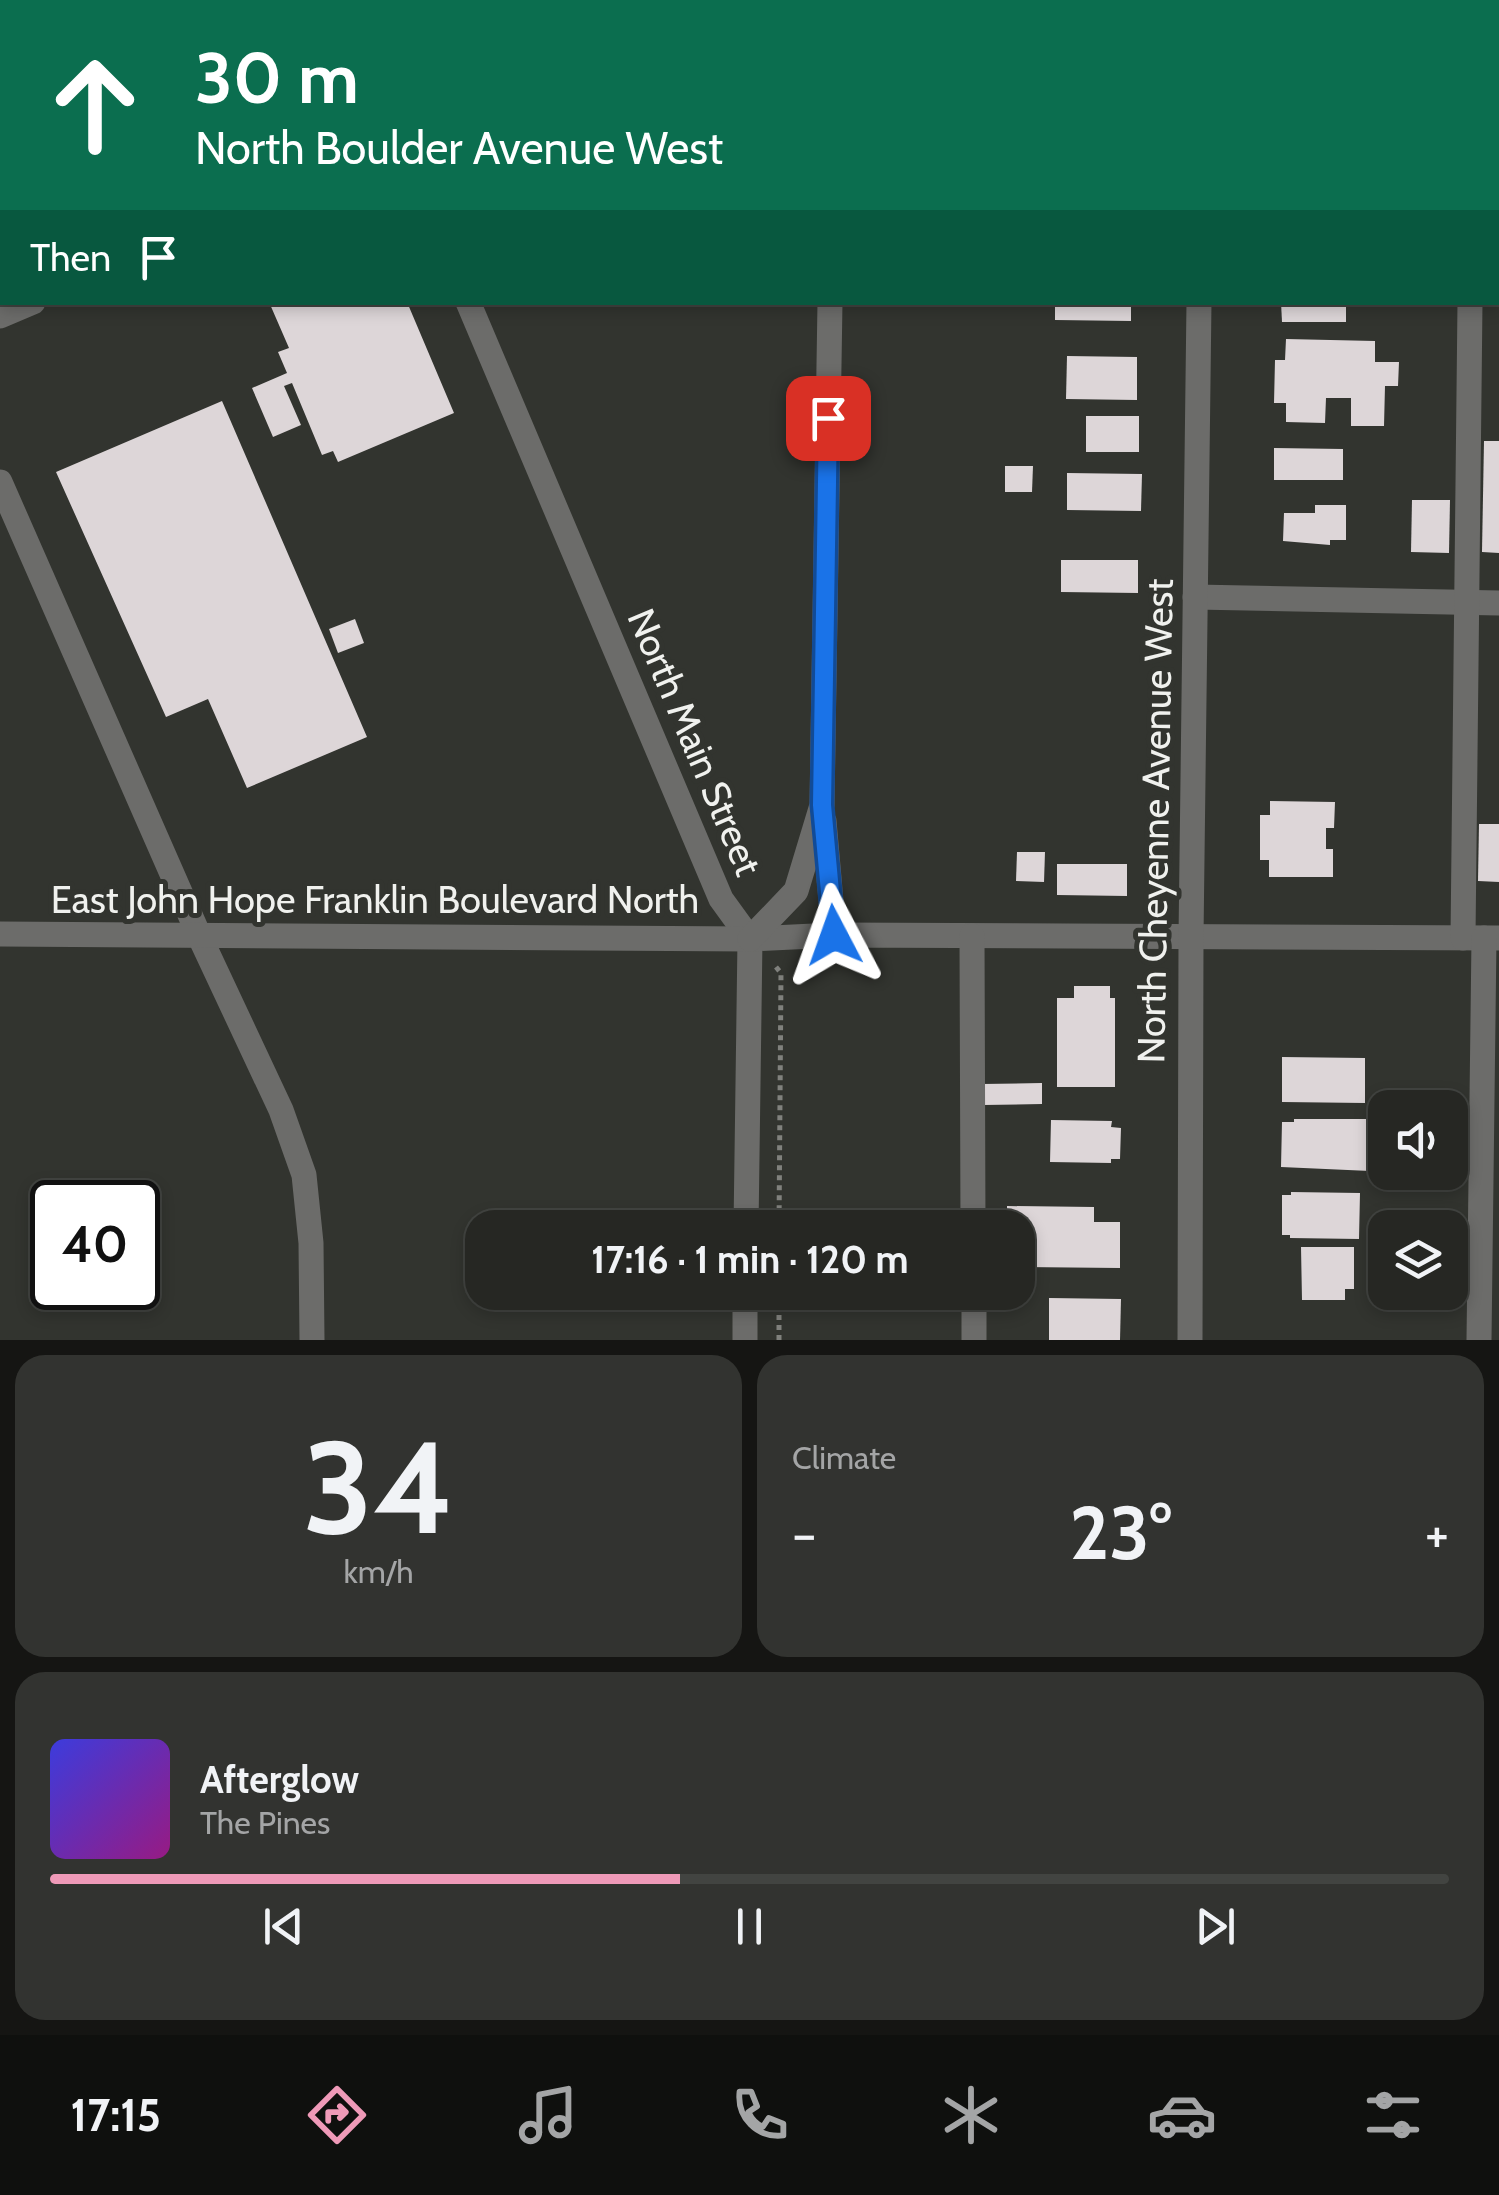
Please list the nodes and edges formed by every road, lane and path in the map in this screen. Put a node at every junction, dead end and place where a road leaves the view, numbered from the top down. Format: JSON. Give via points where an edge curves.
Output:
{"nodes":[{"id":1,"x":26,"y":305,"type":"edge"},
{"id":2,"x":469,"y":305,"type":"edge"},
{"id":3,"x":830,"y":305,"type":"edge"},
{"id":4,"x":1200,"y":305,"type":"edge"},
{"id":5,"x":1470,"y":305,"type":"edge"},
{"id":6,"x":0,"y":316,"type":"edge"},
{"id":7,"x":0,"y":482,"type":"edge"},
{"id":8,"x":1195,"y":597,"type":"junction"},
{"id":9,"x":1466,"y":602,"type":"junction"},
{"id":10,"x":1499,"y":602,"type":"edge"},
{"id":11,"x":822,"y":805,"type":"junction"},
{"id":12,"x":198,"y":933,"type":"junction"},
{"id":13,"x":0,"y":934,"type":"edge"},
{"id":14,"x":834,"y":935,"type":"junction"},
{"id":15,"x":972,"y":936,"type":"junction"},
{"id":16,"x":1190,"y":936,"type":"junction"},
{"id":17,"x":1482,"y":938,"type":"edge"},
{"id":18,"x":750,"y":939,"type":"junction"},
{"id":19,"x":746,"y":1210,"type":"edge"},
{"id":20,"x":780,"y":1210,"type":"edge"},
{"id":21,"x":973,"y":1210,"type":"edge"},
{"id":22,"x":745,"y":1310,"type":"edge"},
{"id":23,"x":779,"y":1310,"type":"edge"},
{"id":24,"x":974,"y":1310,"type":"edge"},
{"id":25,"x":312,"y":1340,"type":"edge"},
{"id":26,"x":744,"y":1340,"type":"edge"},
{"id":27,"x":779,"y":1340,"type":"edge"},
{"id":28,"x":974,"y":1340,"type":"edge"},
{"id":29,"x":1190,"y":1340,"type":"edge"},
{"id":30,"x":1478,"y":1340,"type":"edge"}],
"edges":[{"from":1,"to":6,"type":"street"},
{"from":2,"to":18,"type":"street","name":"North Main Street","via":[[721,900]]},
{"from":3,"to":11,"type":"street"},
{"from":4,"to":8,"type":"street","name":"North Cheyenne Avenue West"},
{"from":5,"to":9,"type":"street"},
{"from":7,"to":12,"type":"street"},
{"from":8,"to":9,"type":"street"},
{"from":8,"to":16,"type":"street","name":"North Cheyenne Avenue West"},
{"from":9,"to":10,"type":"street"},
{"from":9,"to":17,"type":"street"},
{"from":11,"to":14,"type":"street"},
{"from":11,"to":18,"type":"street","via":[[796,891]]},
{"from":12,"to":13,"type":"street","name":"East John Hope Franklin Boulevard North"},
{"from":12,"to":18,"type":"street","name":"East John Hope Franklin Boulevard North"},
{"from":12,"to":25,"type":"street","via":[[281,1110],[304,1176]]},
{"from":14,"to":15,"type":"street","name":"East John Hope Franklin Boulevard North"},
{"from":14,"to":18,"type":"street","name":"East John Hope Franklin Boulevard North"},
{"from":15,"to":16,"type":"street","name":"East John Hope Franklin Boulevard North"},
{"from":15,"to":21,"type":"street"},
{"from":16,"to":17,"type":"street","name":"East John Hope Franklin Boulevard North"},
{"from":16,"to":29,"type":"street","name":"North Cheyenne Avenue West"},
{"from":17,"to":30,"type":"street"},
{"from":18,"to":19,"type":"street"},
{"from":18,"to":20,"type":"path","via":[[781,973]]},
{"from":22,"to":26,"type":"street"},
{"from":23,"to":27,"type":"path"},
{"from":24,"to":28,"type":"street"}]}
